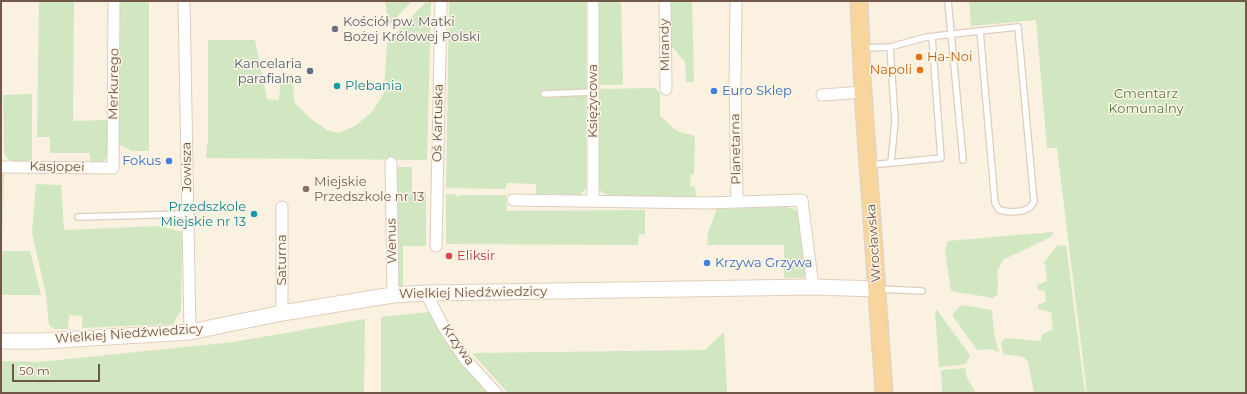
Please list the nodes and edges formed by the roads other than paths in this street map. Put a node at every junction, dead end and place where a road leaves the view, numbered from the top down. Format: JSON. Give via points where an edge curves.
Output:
{"nodes":[{"id":1,"x":114,"y":1,"type":"edge"},
{"id":2,"x":184,"y":1,"type":"edge"},
{"id":3,"x":441,"y":1,"type":"edge"},
{"id":4,"x":593,"y":1,"type":"edge"},
{"id":5,"x":665,"y":1,"type":"edge"},
{"id":6,"x":736,"y":1,"type":"edge"},
{"id":7,"x":850,"y":1,"type":"edge"},
{"id":8,"x":859,"y":1,"type":"edge"},
{"id":9,"x":948,"y":1,"type":"edge"},
{"id":10,"x":980,"y":31,"type":"junction"},
{"id":11,"x":952,"y":34,"type":"junction"},
{"id":12,"x":932,"y":37,"type":"junction"},
{"id":13,"x":890,"y":47,"type":"junction"},
{"id":14,"x":861,"y":48,"type":"junction"},
{"id":15,"x":666,"y":89,"type":"dead end"},
{"id":16,"x":593,"y":92,"type":"junction"},
{"id":17,"x":863,"y":92,"type":"junction"},
{"id":18,"x":544,"y":94,"type":"dead end"},
{"id":19,"x":822,"y":95,"type":"dead end"},
{"id":20,"x":963,"y":160,"type":"dead end"},
{"id":21,"x":391,"y":163,"type":"dead end"},
{"id":22,"x":891,"y":163,"type":"junction"},
{"id":23,"x":868,"y":165,"type":"junction"},
{"id":24,"x":1,"y":167,"type":"edge"},
{"id":25,"x":113,"y":168,"type":"joint"},
{"id":26,"x":513,"y":200,"type":"dead end"},
{"id":27,"x":593,"y":200,"type":"junction"},
{"id":28,"x":736,"y":202,"type":"junction"},
{"id":29,"x":282,"y":207,"type":"dead end"},
{"id":30,"x":188,"y":214,"type":"junction"},
{"id":31,"x":78,"y":217,"type":"dead end"},
{"id":32,"x":436,"y":246,"type":"dead end"},
{"id":33,"x":813,"y":288,"type":"junction"},
{"id":34,"x":877,"y":289,"type":"junction"},
{"id":35,"x":922,"y":291,"type":"dead end"},
{"id":36,"x":426,"y":293,"type":"junction"},
{"id":37,"x":393,"y":295,"type":"junction"},
{"id":38,"x":282,"y":313,"type":"junction"},
{"id":39,"x":190,"y":332,"type":"junction"},
{"id":40,"x":1,"y":341,"type":"edge"},
{"id":41,"x":496,"y":393,"type":"edge"},
{"id":42,"x":884,"y":393,"type":"edge"}],
"edges":[{"from":1,"to":25,"type":"street","name":"Merkurego"},
{"from":2,"to":30,"type":"street","name":"Jowisza"},
{"from":3,"to":32,"type":"street","name":"Oś Kartuska"},
{"from":4,"to":16,"type":"street","name":"Księżycowa"},
{"from":5,"to":15,"type":"street","name":"Mirandy"},
{"from":6,"to":28,"type":"street","name":"Planetarna"},
{"from":7,"to":17,"type":"main road","name":"Wrocławska"},
{"from":8,"to":14,"type":"main road","name":"Wrocławska"},
{"from":9,"to":11,"type":"lane"},
{"from":10,"to":10,"type":"lane","via":[[995,203],[999,210],[1022,212],[1034,202],[1018,27]]},
{"from":10,"to":11,"type":"lane"},
{"from":11,"to":12,"type":"lane"},
{"from":11,"to":20,"type":"lane"},
{"from":12,"to":13,"type":"lane"},
{"from":12,"to":22,"type":"lane","via":[[941,158]]},
{"from":13,"to":14,"type":"lane"},
{"from":13,"to":22,"type":"lane","via":[[895,121]]},
{"from":14,"to":17,"type":"main road","name":"Wrocławska"},
{"from":16,"to":18,"type":"lane"},
{"from":16,"to":27,"type":"street","name":"Księżycowa"},
{"from":17,"to":19,"type":"street"},
{"from":17,"to":23,"type":"main road","name":"Wrocławska"},
{"from":21,"to":37,"type":"street","name":"Wenus"},
{"from":22,"to":23,"type":"lane"},
{"from":23,"to":34,"type":"main road","name":"Wrocławska"},
{"from":24,"to":25,"type":"street","name":"Kasjopei"},
{"from":26,"to":27,"type":"street"},
{"from":27,"to":28,"type":"street"},
{"from":28,"to":33,"type":"street","via":[[802,200]]},
{"from":29,"to":38,"type":"street","name":"Saturna"},
{"from":30,"to":31,"type":"lane"},
{"from":30,"to":39,"type":"street","name":"Jowisza"},
{"from":33,"to":34,"type":"street","name":"Wielkiej Niedźwiedzicy"},
{"from":33,"to":36,"type":"street","name":"Wielkiej Niedźwiedzicy"},
{"from":34,"to":35,"type":"lane"},
{"from":34,"to":42,"type":"main road","name":"Wrocławska"},
{"from":36,"to":37,"type":"street","name":"Wielkiej Niedźwiedzicy"},
{"from":36,"to":41,"type":"street","name":"Krzywa","via":[[443,326],[465,359]]},
{"from":37,"to":38,"type":"street","name":"Wielkiej Niedźwiedzicy"},
{"from":38,"to":39,"type":"street","name":"Wielkiej Niedźwiedzicy"},
{"from":39,"to":40,"type":"street","name":"Wielkiej Niedźwiedzicy"}]}
